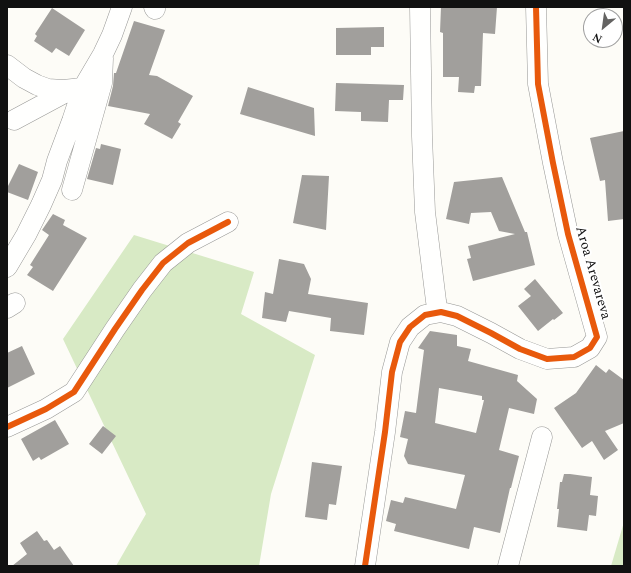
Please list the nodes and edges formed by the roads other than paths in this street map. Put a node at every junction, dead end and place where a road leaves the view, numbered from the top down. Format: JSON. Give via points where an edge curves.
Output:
{"nodes":[{"id":1,"x":122,"y":7,"type":"edge"},
{"id":2,"x":420,"y":7,"type":"edge"},
{"id":3,"x":536,"y":7,"type":"edge"},
{"id":4,"x":103,"y":54,"type":"junction"},
{"id":5,"x":7,"y":65,"type":"edge"},
{"id":6,"x":76,"y":89,"type":"junction"},
{"id":7,"x":14,"y":120,"type":"dead end"},
{"id":8,"x":72,"y":190,"type":"dead end"},
{"id":9,"x":228,"y":222,"type":"dead end"},
{"id":10,"x":7,"y":267,"type":"edge"},
{"id":11,"x":438,"y":312,"type":"junction"},
{"id":12,"x":7,"y":427,"type":"edge"},
{"id":13,"x":542,"y":437,"type":"dead end"},
{"id":14,"x":366,"y":566,"type":"edge"},
{"id":15,"x":508,"y":566,"type":"edge"}],
"edges":[{"from":1,"to":4,"type":"street"},
{"from":2,"to":11,"type":"street","via":[[425,212]]},
{"from":3,"to":11,"type":"street","name":"Aroa Arevareva","via":[[538,84],[568,234],[597,337],[590,348],[574,357],[547,359],[520,349],[457,316]]},
{"from":4,"to":6,"type":"street"},
{"from":4,"to":8,"type":"street","via":[[102,83]]},
{"from":5,"to":6,"type":"street","via":[[24,78],[48,89]]},
{"from":6,"to":7,"type":"street"},
{"from":6,"to":10,"type":"street","via":[[72,121],[56,161],[52,180],[42,205]]},
{"from":9,"to":12,"type":"street","via":[[188,243],[163,263],[114,329],[74,392],[46,409]]},
{"from":11,"to":14,"type":"street","via":[[424,315],[410,327],[400,342],[392,372]]},
{"from":13,"to":15,"type":"street"}]}
